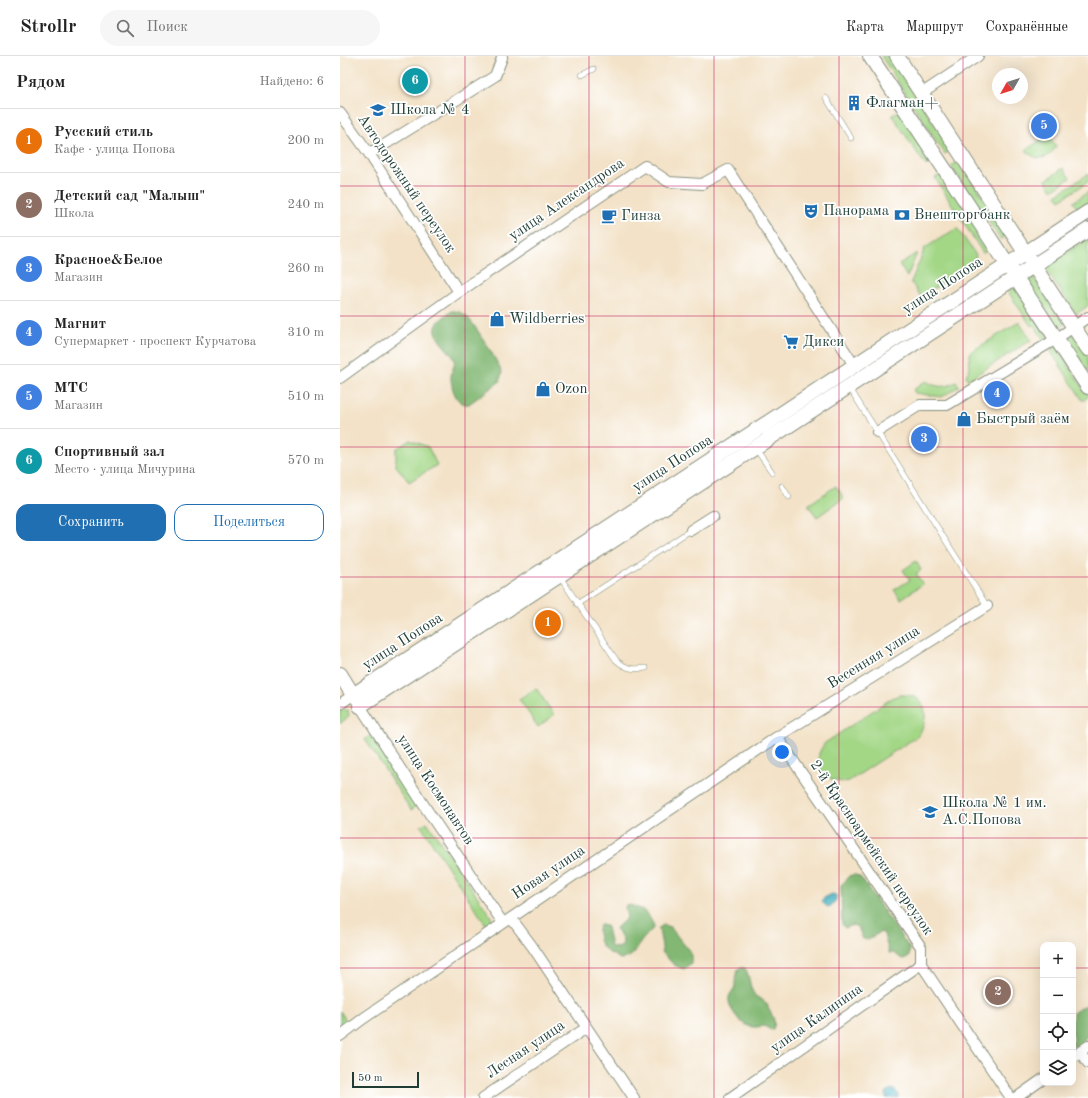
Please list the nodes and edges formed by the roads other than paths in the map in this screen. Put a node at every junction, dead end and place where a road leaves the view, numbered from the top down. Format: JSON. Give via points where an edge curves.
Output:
{"nodes":[{"id":1,"x":502,"y":56,"type":"edge"},
{"id":2,"x":870,"y":56,"type":"edge"},
{"id":3,"x":897,"y":56,"type":"edge"},
{"id":4,"x":978,"y":56,"type":"edge"},
{"id":5,"x":594,"y":69,"type":"dead end"},
{"id":6,"x":582,"y":75,"type":"dead end"},
{"id":7,"x":922,"y":94,"type":"junction"},
{"id":8,"x":826,"y":98,"type":"dead end"},
{"id":9,"x":340,"y":113,"type":"edge"},
{"id":10,"x":851,"y":138,"type":"dead end"},
{"id":11,"x":368,"y":152,"type":"junction"},
{"id":12,"x":1088,"y":212,"type":"edge"},
{"id":13,"x":1088,"y":230,"type":"edge"},
{"id":14,"x":1025,"y":252,"type":"junction"},
{"id":15,"x":1007,"y":264,"type":"junction"},
{"id":16,"x":1034,"y":266,"type":"junction"},
{"id":17,"x":1016,"y":278,"type":"junction"},
{"id":18,"x":459,"y":292,"type":"junction"},
{"id":19,"x":1088,"y":318,"type":"edge"},
{"id":20,"x":1074,"y":327,"type":"junction"},
{"id":21,"x":1056,"y":339,"type":"junction"},
{"id":22,"x":1087,"y":347,"type":"edge"},
{"id":23,"x":854,"y":365,"type":"junction"},
{"id":24,"x":340,"y":378,"type":"edge"},
{"id":25,"x":862,"y":378,"type":"junction"},
{"id":26,"x":849,"y":387,"type":"junction"},
{"id":27,"x":1088,"y":387,"type":"edge"},
{"id":28,"x":877,"y":432,"type":"junction"},
{"id":29,"x":755,"y":448,"type":"junction"},
{"id":30,"x":772,"y":472,"type":"dead end"},
{"id":31,"x":782,"y":486,"type":"dead end"},
{"id":32,"x":789,"y":497,"type":"dead end"},
{"id":33,"x":713,"y":516,"type":"dead end"},
{"id":34,"x":691,"y":530,"type":"joint"},
{"id":35,"x":559,"y":576,"type":"junction"},
{"id":36,"x":577,"y":604,"type":"junction"},
{"id":37,"x":987,"y":606,"type":"joint"},
{"id":38,"x":646,"y":668,"type":"dead end"},
{"id":39,"x":340,"y":674,"type":"edge"},
{"id":40,"x":357,"y":700,"type":"junction"},
{"id":41,"x":340,"y":704,"type":"edge"},
{"id":42,"x":776,"y":737,"type":"junction"},
{"id":43,"x":507,"y":920,"type":"junction"},
{"id":44,"x":921,"y":964,"type":"junction"},
{"id":45,"x":586,"y":1028,"type":"junction"},
{"id":46,"x":340,"y":1036,"type":"edge"},
{"id":47,"x":1080,"y":1052,"type":"edge"},
{"id":48,"x":1088,"y":1063,"type":"edge"},
{"id":49,"x":1040,"y":1081,"type":"edge"},
{"id":50,"x":482,"y":1098,"type":"edge"},
{"id":51,"x":634,"y":1098,"type":"edge"},
{"id":52,"x":730,"y":1098,"type":"edge"},
{"id":53,"x":1011,"y":1098,"type":"edge"},
{"id":54,"x":1016,"y":1098,"type":"edge"}],
"edges":[{"from":1,"to":11,"type":"street","via":[[495,76],[376,150]]},
{"from":2,"to":15,"type":"main road"},
{"from":3,"to":7,"type":"main road"},
{"from":4,"to":7,"type":"street"},
{"from":5,"to":6,"type":"lane"},
{"from":7,"to":14,"type":"main road"},
{"from":8,"to":10,"type":"lane"},
{"from":9,"to":11,"type":"street","name":"Автодорожный переулок"},
{"from":11,"to":18,"type":"street","name":"Автодорожный переулок"},
{"from":12,"to":14,"type":"main road","name":"улица Попова"},
{"from":13,"to":16,"type":"main road","name":"улица Попова"},
{"from":14,"to":15,"type":"main road","name":"улица Попова"},
{"from":14,"to":16,"type":"main road"},
{"from":15,"to":17,"type":"main road"},
{"from":15,"to":23,"type":"main road","name":"улица Попова"},
{"from":16,"to":17,"type":"main road","name":"улица Попова"},
{"from":16,"to":20,"type":"main road"},
{"from":17,"to":21,"type":"main road"},
{"from":17,"to":25,"type":"main road","name":"улица Попова"},
{"from":18,"to":23,"type":"street","name":"улица Александрова","via":[[645,166],[669,182],[702,184],[728,170]]},
{"from":18,"to":24,"type":"street","name":"улица Александрова"},
{"from":19,"to":20,"type":"street"},
{"from":20,"to":21,"type":"street"},
{"from":20,"to":22,"type":"main road"},
{"from":21,"to":27,"type":"main road"},
{"from":21,"to":28,"type":"street","via":[[947,405],[920,405]]},
{"from":23,"to":25,"type":"lane"},
{"from":23,"to":40,"type":"main road","name":"улица Попова"},
{"from":25,"to":26,"type":"main road","name":"улица Попова"},
{"from":26,"to":28,"type":"lane"},
{"from":26,"to":29,"type":"main road","name":"улица Попова"},
{"from":28,"to":37,"type":"lane"},
{"from":29,"to":30,"type":"lane"},
{"from":29,"to":35,"type":"main road","name":"улица Попова"},
{"from":31,"to":32,"type":"lane"},
{"from":33,"to":34,"type":"street"},
{"from":34,"to":36,"type":"lane"},
{"from":35,"to":36,"type":"lane"},
{"from":35,"to":40,"type":"main road","name":"улица Попова"},
{"from":36,"to":38,"type":"lane","via":[[622,666],[629,669]]},
{"from":37,"to":42,"type":"street","name":"Весенняя улица"},
{"from":39,"to":40,"type":"main road","name":"улица Космонавтов"},
{"from":40,"to":41,"type":"street","name":"улица Попова"},
{"from":40,"to":43,"type":"street","name":"улица Космонавтов","via":[[423,803]]},
{"from":42,"to":43,"type":"street","name":"Новая улица"},
{"from":42,"to":44,"type":"street","name":"2-й Красноармейский переулок","via":[[921,947]]},
{"from":43,"to":45,"type":"street","name":"улица Космонавтов","via":[[532,946]]},
{"from":43,"to":46,"type":"street","name":"Новая улица"},
{"from":44,"to":52,"type":"street","name":"улица Калинина"},
{"from":44,"to":53,"type":"street","name":"2-й Красноармейский переулок"},
{"from":45,"to":50,"type":"street","name":"Лесная улица"},
{"from":45,"to":51,"type":"street","name":"улица Космонавтов"},
{"from":47,"to":48,"type":"street"},
{"from":49,"to":54,"type":"street"}]}
